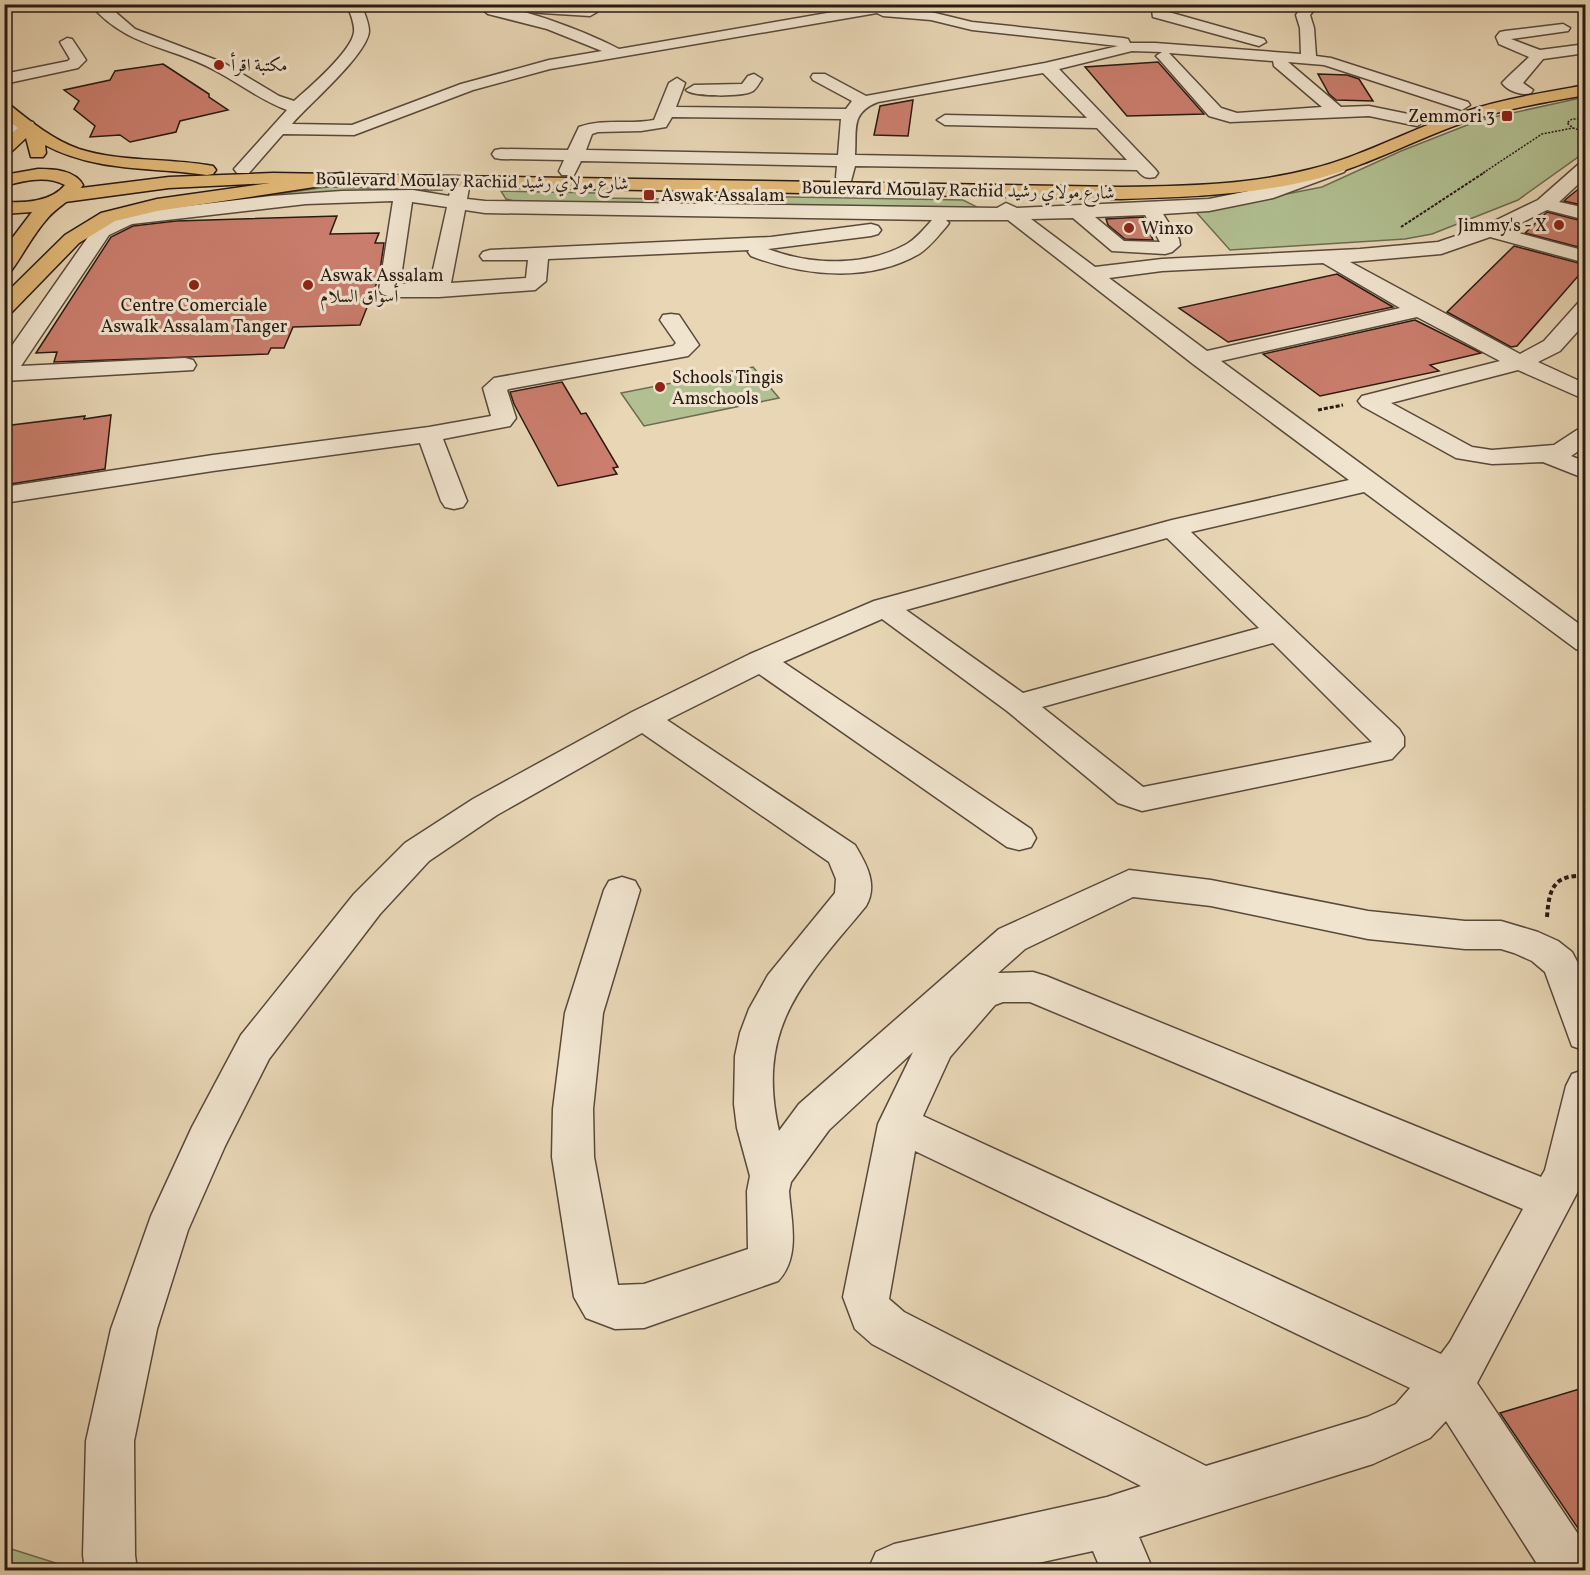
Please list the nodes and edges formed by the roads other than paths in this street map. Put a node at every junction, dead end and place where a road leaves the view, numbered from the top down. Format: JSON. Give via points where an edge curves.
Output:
{"nodes":[{"id":1,"x":97,"y":4,"type":"edge"},
{"id":2,"x":354,"y":4,"type":"edge"},
{"id":3,"x":483,"y":4,"type":"edge"},
{"id":4,"x":503,"y":4,"type":"edge"},
{"id":5,"x":764,"y":4,"type":"edge"},
{"id":6,"x":907,"y":4,"type":"edge"},
{"id":7,"x":1158,"y":4,"type":"edge"},
{"id":8,"x":1312,"y":4,"type":"edge"},
{"id":9,"x":1570,"y":4,"type":"edge"},
{"id":10,"x":693,"y":6,"type":"dead end"},
{"id":11,"x":1586,"y":9,"type":"edge"},
{"id":12,"x":866,"y":11,"type":"junction"},
{"id":13,"x":590,"y":12,"type":"dead end"},
{"id":14,"x":1563,"y":28,"type":"dead end"},
{"id":15,"x":67,"y":42,"type":"dead end"},
{"id":16,"x":1140,"y":46,"type":"junction"},
{"id":17,"x":1586,"y":48,"type":"edge"},
{"id":18,"x":616,"y":53,"type":"junction"},
{"id":19,"x":1538,"y":55,"type":"junction"},
{"id":20,"x":1164,"y":56,"type":"dead end"},
{"id":21,"x":1309,"y":57,"type":"junction"},
{"id":22,"x":1279,"y":63,"type":"dead end"},
{"id":23,"x":1045,"y":68,"type":"junction"},
{"id":24,"x":819,"y":77,"type":"dead end"},
{"id":25,"x":754,"y":79,"type":"dead end"},
{"id":26,"x":1586,"y":79,"type":"edge"},
{"id":27,"x":4,"y":80,"type":"edge"},
{"id":28,"x":1525,"y":90,"type":"junction"},
{"id":29,"x":1586,"y":90,"type":"edge"},
{"id":30,"x":864,"y":101,"type":"junction"},
{"id":31,"x":1462,"y":105,"type":"junction"},
{"id":32,"x":4,"y":108,"type":"edge"},
{"id":33,"x":297,"y":108,"type":"junction"},
{"id":34,"x":1088,"y":110,"type":"junction"},
{"id":35,"x":1336,"y":111,"type":"junction"},
{"id":36,"x":666,"y":112,"type":"junction"},
{"id":37,"x":850,"y":114,"type":"junction"},
{"id":38,"x":945,"y":120,"type":"dead end"},
{"id":39,"x":1417,"y":121,"type":"junction"},
{"id":40,"x":1044,"y":123,"type":"junction"},
{"id":41,"x":1101,"y":123,"type":"junction"},
{"id":42,"x":30,"y":129,"type":"junction"},
{"id":43,"x":280,"y":129,"type":"junction"},
{"id":44,"x":4,"y":131,"type":"edge"},
{"id":45,"x":4,"y":149,"type":"edge"},
{"id":46,"x":501,"y":154,"type":"dead end"},
{"id":47,"x":574,"y":154,"type":"junction"},
{"id":48,"x":1141,"y":165,"type":"junction"},
{"id":49,"x":1343,"y":166,"type":"junction"},
{"id":50,"x":1586,"y":166,"type":"edge"},
{"id":51,"x":243,"y":169,"type":"junction"},
{"id":52,"x":846,"y":169,"type":"junction"},
{"id":53,"x":207,"y":170,"type":"junction"},
{"id":54,"x":568,"y":171,"type":"junction"},
{"id":55,"x":4,"y":175,"type":"edge"},
{"id":56,"x":341,"y":178,"type":"junction"},
{"id":57,"x":462,"y":180,"type":"junction"},
{"id":58,"x":4,"y":181,"type":"edge"},
{"id":59,"x":1156,"y":182,"type":"junction"},
{"id":60,"x":60,"y":187,"type":"junction"},
{"id":61,"x":954,"y":190,"type":"junction"},
{"id":62,"x":1058,"y":192,"type":"junction"},
{"id":63,"x":403,"y":196,"type":"junction"},
{"id":64,"x":456,"y":203,"type":"junction"},
{"id":65,"x":1545,"y":204,"type":"junction"},
{"id":66,"x":4,"y":208,"type":"edge"},
{"id":67,"x":1151,"y":209,"type":"junction"},
{"id":68,"x":1077,"y":211,"type":"junction"},
{"id":69,"x":1586,"y":214,"type":"edge"},
{"id":70,"x":1017,"y":215,"type":"junction"},
{"id":71,"x":906,"y":220,"type":"junction"},
{"id":72,"x":939,"y":223,"type":"junction"},
{"id":73,"x":1489,"y":231,"type":"junction"},
{"id":74,"x":1147,"y":249,"type":"junction"},
{"id":75,"x":758,"y":252,"type":"dead end"},
{"id":76,"x":785,"y":252,"type":"dead end"},
{"id":77,"x":539,"y":254,"type":"junction"},
{"id":78,"x":490,"y":256,"type":"dead end"},
{"id":79,"x":1326,"y":256,"type":"junction"},
{"id":80,"x":1586,"y":257,"type":"edge"},
{"id":81,"x":5,"y":259,"type":"edge"},
{"id":82,"x":1161,"y":265,"type":"junction"},
{"id":83,"x":1089,"y":274,"type":"junction"},
{"id":84,"x":440,"y":291,"type":"junction"},
{"id":85,"x":4,"y":307,"type":"edge"},
{"id":86,"x":1586,"y":308,"type":"edge"},
{"id":87,"x":1418,"y":310,"type":"junction"},
{"id":88,"x":671,"y":320,"type":"dead end"},
{"id":89,"x":1201,"y":359,"type":"junction"},
{"id":90,"x":1519,"y":363,"type":"junction"},
{"id":91,"x":185,"y":365,"type":"dead end"},
{"id":92,"x":4,"y":374,"type":"edge"},
{"id":93,"x":1586,"y":393,"type":"edge"},
{"id":94,"x":429,"y":434,"type":"junction"},
{"id":95,"x":1586,"y":435,"type":"edge"},
{"id":96,"x":1547,"y":454,"type":"junction"},
{"id":97,"x":1586,"y":472,"type":"edge"},
{"id":98,"x":1370,"y":483,"type":"junction"},
{"id":99,"x":4,"y":495,"type":"edge"},
{"id":100,"x":454,"y":501,"type":"dead end"},
{"id":101,"x":1173,"y":529,"type":"junction"},
{"id":102,"x":884,"y":607,"type":"junction"},
{"id":103,"x":1278,"y":632,"type":"junction"},
{"id":104,"x":1586,"y":643,"type":"edge"},
{"id":105,"x":761,"y":661,"type":"junction"},
{"id":106,"x":1018,"y":704,"type":"junction"},
{"id":107,"x":643,"y":719,"type":"junction"},
{"id":108,"x":1019,"y":838,"type":"dead end"},
{"id":109,"x":622,"y":890,"type":"dead end"},
{"id":110,"x":1586,"y":1035,"type":"edge"},
{"id":111,"x":1586,"y":1086,"type":"edge"},
{"id":112,"x":899,"y":1124,"type":"junction"},
{"id":113,"x":771,"y":1176,"type":"junction"},
{"id":114,"x":1551,"y":1201,"type":"junction"},
{"id":115,"x":1449,"y":1382,"type":"junction"},
{"id":116,"x":1205,"y":1493,"type":"junction"},
{"id":117,"x":1107,"y":1522,"type":"junction"},
{"id":118,"x":111,"y":1570,"type":"edge"},
{"id":119,"x":894,"y":1570,"type":"edge"},
{"id":120,"x":1127,"y":1570,"type":"edge"},
{"id":121,"x":1571,"y":1570,"type":"edge"}],
"edges":[{"from":1,"to":33,"type":"street","via":[[130,32],[219,66],[273,99]]},
{"from":2,"to":33,"type":"street","via":[[362,36],[334,72]]},
{"from":3,"to":18,"type":"street","via":[[490,10],[523,18]]},
{"from":4,"to":13,"type":"street"},
{"from":5,"to":10,"type":"street"},
{"from":6,"to":12,"type":"street"},
{"from":7,"to":21,"type":"street","via":[[1158,14],[1168,18]]},
{"from":8,"to":21,"type":"street","via":[[1303,15]]},
{"from":9,"to":11,"type":"street"},
{"from":12,"to":16,"type":"street","via":[[916,14],[972,26],[1102,38]]},
{"from":12,"to":18,"type":"street"},
{"from":14,"to":19,"type":"street","via":[[1503,37],[1504,41]]},
{"from":15,"to":27,"type":"street","via":[[78,60],[73,65]]},
{"from":16,"to":21,"type":"street"},
{"from":16,"to":23,"type":"street"},
{"from":17,"to":19,"type":"street"},
{"from":18,"to":43,"type":"street","via":[[492,79],[364,128]]},
{"from":19,"to":28,"type":"street","via":[[1518,80],[1510,82]]},
{"from":20,"to":35,"type":"street","via":[[1220,116]]},
{"from":21,"to":31,"type":"street"},
{"from":22,"to":35,"type":"street"},
{"from":23,"to":30,"type":"street"},
{"from":23,"to":34,"type":"street"},
{"from":24,"to":30,"type":"street"},
{"from":25,"to":36,"type":"street","via":[[745,89],[676,87]]},
{"from":26,"to":28,"type":"main road","name":"Boulevard Moulay Rachid شارع مولاي رشيد"},
{"from":28,"to":31,"type":"main road","name":"Boulevard Moulay Rachid شارع مولاي رشيد"},
{"from":29,"to":49,"type":"main road","name":"Boulevard Moulay Rachid شارع مولاي رشيد","via":[[1461,118]]},
{"from":30,"to":37,"type":"street"},
{"from":31,"to":39,"type":"main road","name":"Boulevard Moulay Rachid شارع مولاي رشيد"},
{"from":32,"to":42,"type":"main road"},
{"from":33,"to":43,"type":"street"},
{"from":34,"to":40,"type":"street","via":[[1045,118]]},
{"from":34,"to":41,"type":"street"},
{"from":35,"to":39,"type":"street","via":[[1380,112]]},
{"from":36,"to":37,"type":"street"},
{"from":36,"to":47,"type":"street","via":[[661,122],[654,125],[589,129]]},
{"from":37,"to":52,"type":"street"},
{"from":38,"to":40,"type":"street"},
{"from":39,"to":59,"type":"main road","name":"Boulevard Moulay Rachid شارع مولاي رشيد","via":[[1313,160],[1237,174]]},
{"from":40,"to":41,"type":"street"},
{"from":41,"to":48,"type":"street"},
{"from":42,"to":44,"type":"street"},
{"from":42,"to":45,"type":"main road"},
{"from":42,"to":53,"type":"main road","via":[[91,157]]},
{"from":42,"to":55,"type":"main road","via":[[26,144]]},
{"from":42,"to":60,"type":"main road","via":[[37,154]]},
{"from":43,"to":51,"type":"street"},
{"from":46,"to":47,"type":"street"},
{"from":47,"to":52,"type":"street"},
{"from":47,"to":54,"type":"street"},
{"from":48,"to":52,"type":"street"},
{"from":48,"to":59,"type":"street"},
{"from":49,"to":62,"type":"main road","name":"Boulevard Moulay Rachid شارع مولاي رشيد","via":[[1212,190]]},
{"from":49,"to":67,"type":"street","via":[[1273,192],[1209,205]]},
{"from":50,"to":65,"type":"street"},
{"from":51,"to":53,"type":"main road","name":"Boulevard Moulay Rachid شارع مولاي رشيد"},
{"from":51,"to":54,"type":"main road","name":"Boulevard Moulay Rachid شارع مولاي رشيد"},
{"from":52,"to":54,"type":"main road","name":"Boulevard Moulay Rachid شارع مولاي رشيد"},
{"from":52,"to":59,"type":"main road","name":"Boulevard Moulay Rachid شارع مولاي رشيد"},
{"from":53,"to":60,"type":"main road","name":"Boulevard Moulay Rachid شارع مولاي رشيد"},
{"from":56,"to":57,"type":"main road","name":"Boulevard Moulay Rachid شارع مولاي رشيد"},
{"from":56,"to":60,"type":"main road","name":"Boulevard Moulay Rachid شارع مولاي رشيد"},
{"from":56,"to":85,"type":"main road","via":[[179,201],[108,218],[72,239]]},
{"from":57,"to":61,"type":"main road","name":"Boulevard Moulay Rachid شارع مولاي رشيد"},
{"from":57,"to":64,"type":"street"},
{"from":58,"to":60,"type":"main road","via":[[26,176]]},
{"from":60,"to":66,"type":"main road","via":[[25,207]]},
{"from":60,"to":81,"type":"main road"},
{"from":61,"to":62,"type":"main road","name":"Boulevard Moulay Rachid شارع مولاي رشيد"},
{"from":61,"to":70,"type":"street","via":[[991,199]]},
{"from":62,"to":70,"type":"street","via":[[1025,201]]},
{"from":63,"to":64,"type":"street"},
{"from":63,"to":84,"type":"street","via":[[389,290]]},
{"from":63,"to":92,"type":"street","via":[[277,202],[129,219],[111,225],[102,231]]},
{"from":64,"to":71,"type":"street"},
{"from":64,"to":84,"type":"street"},
{"from":65,"to":69,"type":"street"},
{"from":65,"to":73,"type":"street"},
{"from":67,"to":68,"type":"street"},
{"from":67,"to":74,"type":"street","via":[[1170,245]]},
{"from":68,"to":70,"type":"street"},
{"from":68,"to":74,"type":"street","via":[[1119,247]]},
{"from":70,"to":71,"type":"street"},
{"from":70,"to":72,"type":"street"},
{"from":70,"to":83,"type":"street"},
{"from":71,"to":72,"type":"street"},
{"from":71,"to":76,"type":"street","via":[[906,240],[899,247],[872,257],[818,260]]},
{"from":71,"to":77,"type":"street","via":[[771,243]]},
{"from":72,"to":75,"type":"street","via":[[915,248],[860,264],[813,265],[770,258]]},
{"from":73,"to":79,"type":"street","via":[[1441,248]]},
{"from":73,"to":80,"type":"street"},
{"from":74,"to":82,"type":"street"},
{"from":77,"to":78,"type":"street"},
{"from":77,"to":84,"type":"street","via":[[536,280],[528,286]]},
{"from":79,"to":82,"type":"street"},
{"from":79,"to":87,"type":"street"},
{"from":82,"to":83,"type":"street"},
{"from":83,"to":89,"type":"street"},
{"from":86,"to":90,"type":"street","via":[[1552,346]]},
{"from":87,"to":89,"type":"street"},
{"from":87,"to":90,"type":"street"},
{"from":88,"to":94,"type":"street","via":[[688,345],[680,351],[502,383],[495,388],[504,418],[501,422]]},
{"from":89,"to":98,"type":"street"},
{"from":90,"to":93,"type":"street"},
{"from":90,"to":96,"type":"street","via":[[1370,400],[1465,453],[1492,457]]},
{"from":91,"to":92,"type":"street"},
{"from":94,"to":99,"type":"street"},
{"from":94,"to":100,"type":"street"},
{"from":95,"to":96,"type":"street","via":[[1562,451]]},
{"from":96,"to":97,"type":"street"},
{"from":98,"to":101,"type":"street"},
{"from":98,"to":104,"type":"street"},
{"from":101,"to":102,"type":"street"},
{"from":101,"to":103,"type":"street"},
{"from":102,"to":105,"type":"street"},
{"from":102,"to":106,"type":"street"},
{"from":103,"to":106,"type":"street"},
{"from":103,"to":106,"type":"street","via":[[1388,737],[1388,746],[1381,752],[1142,799],[1130,795]]},
{"from":105,"to":107,"type":"street"},
{"from":105,"to":108,"type":"street"},
{"from":107,"to":113,"type":"street","via":[[843,854],[854,879],[853,897],[781,986],[767,1013],[751,1084],[758,1139]]},
{"from":107,"to":118,"type":"street","via":[[485,807],[417,852],[367,904],[255,1047],[166,1230],[134,1329],[110,1441]]},
{"from":109,"to":113,"type":"street","via":[[584,1013],[573,1109],[573,1157],[597,1297],[615,1307],[644,1306],[762,1266],[771,1247]]},
{"from":110,"to":113,"type":"street","via":[[1559,962],[1525,942],[1502,935],[1368,925],[1211,894],[1129,883],[1012,939],[814,1118]]},
{"from":111,"to":114,"type":"street","via":[[1565,1174]]},
{"from":112,"to":114,"type":"street","via":[[935,1047],[982,994],[1003,987],[1033,987]]},
{"from":112,"to":115,"type":"street"},
{"from":112,"to":116,"type":"street","via":[[866,1297],[871,1313],[888,1328]]},
{"from":114,"to":115,"type":"street","via":[[1478,1338]]},
{"from":115,"to":116,"type":"street","via":[[1413,1421],[1373,1440]]},
{"from":115,"to":121,"type":"street"},
{"from":116,"to":117,"type":"street"},
{"from":117,"to":119,"type":"street"},
{"from":117,"to":120,"type":"street"}]}
